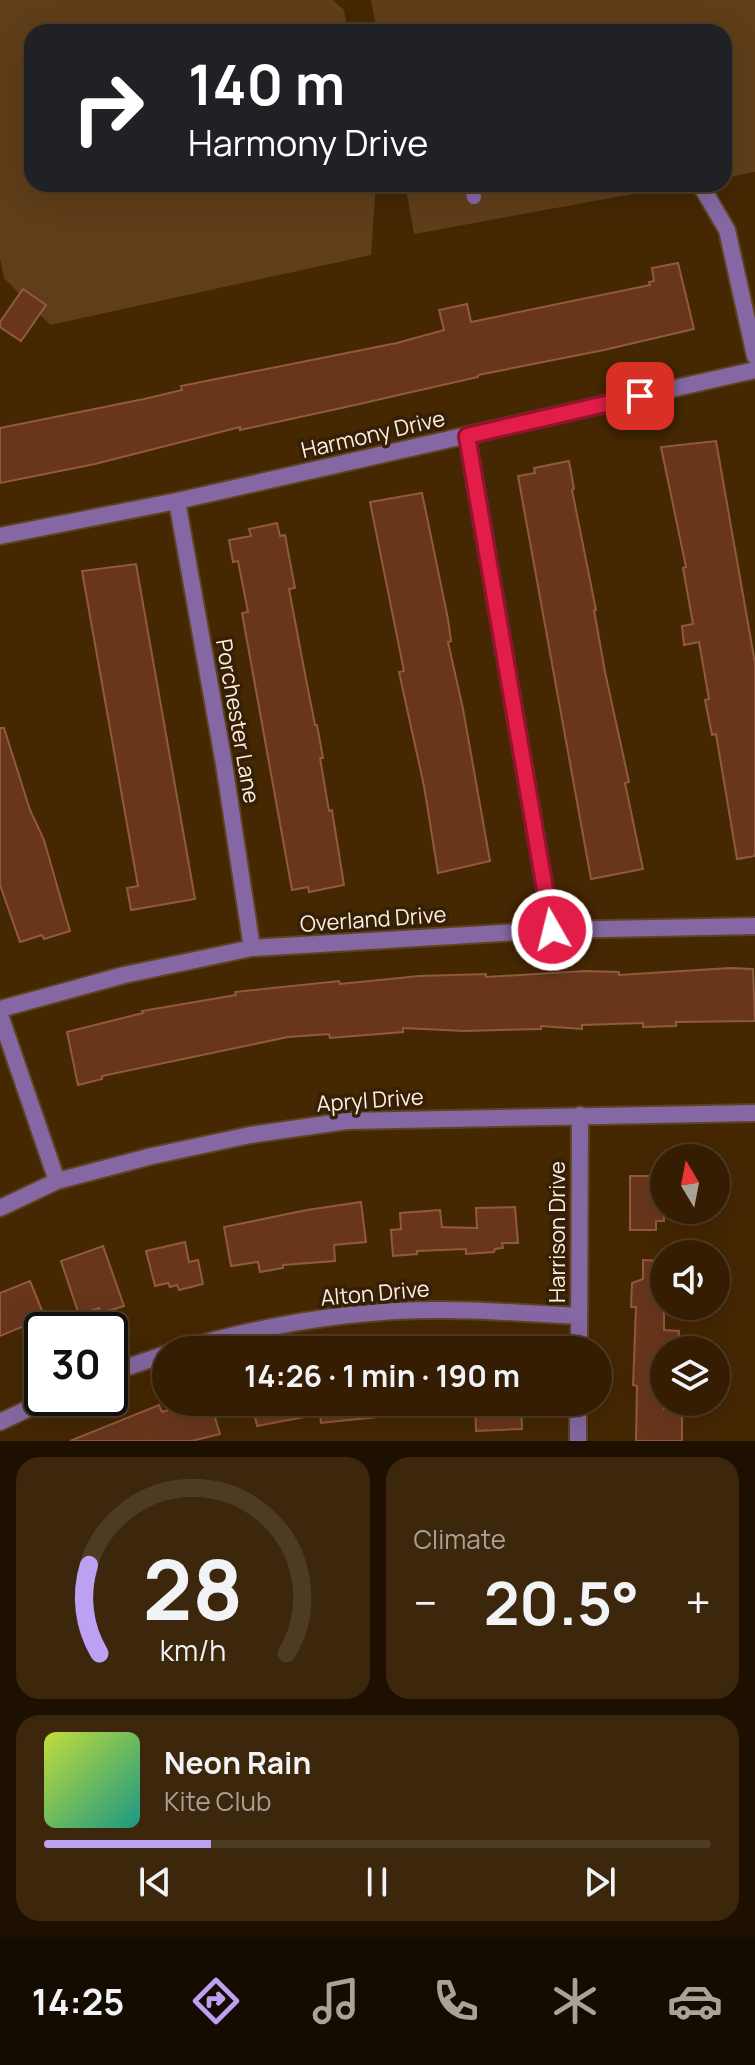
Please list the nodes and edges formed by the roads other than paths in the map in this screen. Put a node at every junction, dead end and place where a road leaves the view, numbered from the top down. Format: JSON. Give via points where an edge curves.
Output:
{"nodes":[{"id":1,"x":705,"y":192,"type":"edge"},
{"id":2,"x":755,"y":356,"type":"edge"},
{"id":3,"x":755,"y":370,"type":"edge"},
{"id":4,"x":467,"y":436,"type":"junction"},
{"id":5,"x":177,"y":501,"type":"junction"},
{"id":6,"x":0,"y":536,"type":"edge"},
{"id":7,"x":755,"y":926,"type":"edge"},
{"id":8,"x":552,"y":930,"type":"junction"},
{"id":9,"x":252,"y":948,"type":"junction"},
{"id":10,"x":0,"y":1009,"type":"edge"},
{"id":11,"x":0,"y":1015,"type":"edge"},
{"id":12,"x":755,"y":1113,"type":"edge"},
{"id":13,"x":580,"y":1115,"type":"junction"},
{"id":14,"x":57,"y":1181,"type":"junction"},
{"id":15,"x":0,"y":1208,"type":"edge"},
{"id":16,"x":579,"y":1316,"type":"junction"},
{"id":17,"x":234,"y":1336,"type":"edge"},
{"id":18,"x":579,"y":1336,"type":"edge"},
{"id":19,"x":152,"y":1359,"type":"edge"},
{"id":20,"x":128,"y":1367,"type":"edge"},
{"id":21,"x":24,"y":1411,"type":"edge"},
{"id":22,"x":578,"y":1416,"type":"edge"},
{"id":23,"x":0,"y":1422,"type":"edge"},
{"id":24,"x":578,"y":1441,"type":"edge"}],
"edges":[{"from":1,"to":2,"type":"street","via":[[727,230]]},
{"from":3,"to":4,"type":"street","name":"Harmony Drive"},
{"from":4,"to":5,"type":"street","name":"Harmony Drive"},
{"from":4,"to":8,"type":"street"},
{"from":5,"to":6,"type":"street","name":"Harmony Drive"},
{"from":5,"to":9,"type":"street","name":"Porchester Lane"},
{"from":7,"to":8,"type":"street","name":"Overland Drive"},
{"from":8,"to":9,"type":"street","name":"Overland Drive"},
{"from":9,"to":10,"type":"street","name":"Overland Drive"},
{"from":11,"to":14,"type":"street"},
{"from":12,"to":13,"type":"street","name":"Apryl Drive"},
{"from":13,"to":14,"type":"street","name":"Apryl Drive","via":[[347,1121],[250,1135]]},
{"from":13,"to":16,"type":"street","name":"Harrison Drive"},
{"from":14,"to":15,"type":"street","name":"Apryl Drive"},
{"from":16,"to":17,"type":"street","name":"Alton Drive","via":[[443,1309],[354,1314]]},
{"from":16,"to":18,"type":"street","name":"Harrison Drive"},
{"from":19,"to":20,"type":"street"},
{"from":21,"to":23,"type":"street"},
{"from":22,"to":24,"type":"street"}]}
